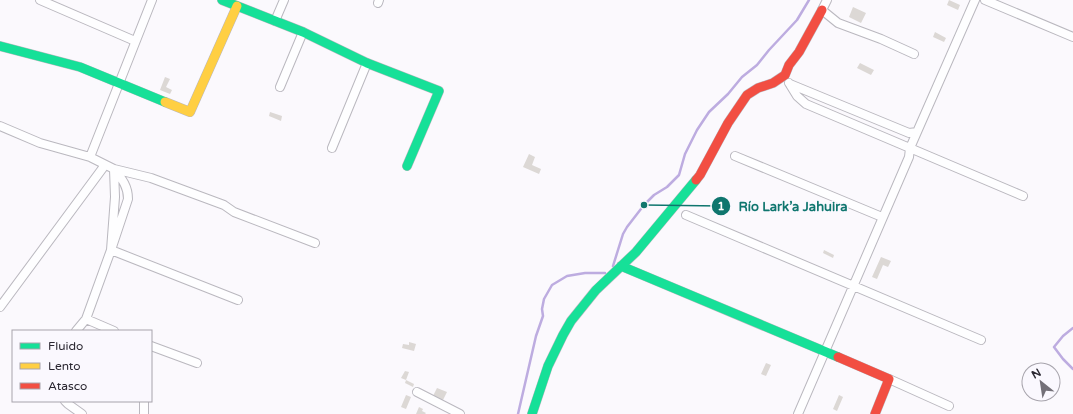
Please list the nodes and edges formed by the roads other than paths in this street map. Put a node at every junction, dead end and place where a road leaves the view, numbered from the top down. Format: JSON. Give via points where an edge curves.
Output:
{"nodes":[{"id":1,"x":40,"y":0,"type":"edge"},
{"id":2,"x":152,"y":0,"type":"edge"},
{"id":3,"x":222,"y":0,"type":"edge"},
{"id":4,"x":284,"y":0,"type":"edge"},
{"id":5,"x":827,"y":0,"type":"edge"},
{"id":6,"x":985,"y":0,"type":"edge"},
{"id":7,"x":974,"y":1,"type":"edge"},
{"id":8,"x":237,"y":6,"type":"junction"},
{"id":9,"x":822,"y":10,"type":"junction"},
{"id":10,"x":275,"y":21,"type":"junction"},
{"id":11,"x":303,"y":32,"type":"junction"},
{"id":12,"x":1073,"y":38,"type":"edge"},
{"id":13,"x":135,"y":40,"type":"junction"},
{"id":14,"x":0,"y":46,"type":"edge"},
{"id":15,"x":914,"y":54,"type":"dead end"},
{"id":16,"x":367,"y":63,"type":"junction"},
{"id":17,"x":785,"y":75,"type":"junction"},
{"id":18,"x":119,"y":83,"type":"junction"},
{"id":19,"x":790,"y":84,"type":"junction"},
{"id":20,"x":280,"y":87,"type":"dead end"},
{"id":21,"x":0,"y":126,"type":"edge"},
{"id":22,"x":917,"y":132,"type":"junction"},
{"id":23,"x":332,"y":148,"type":"dead end"},
{"id":24,"x":910,"y":148,"type":"junction"},
{"id":25,"x":735,"y":156,"type":"dead end"},
{"id":26,"x":90,"y":157,"type":"junction"},
{"id":27,"x":105,"y":165,"type":"junction"},
{"id":28,"x":407,"y":166,"type":"dead end"},
{"id":29,"x":114,"y":170,"type":"junction"},
{"id":30,"x":1024,"y":196,"type":"dead end"},
{"id":31,"x":686,"y":215,"type":"dead end"},
{"id":32,"x":882,"y":217,"type":"junction"},
{"id":33,"x":315,"y":243,"type":"dead end"},
{"id":34,"x":111,"y":250,"type":"junction"},
{"id":35,"x":621,"y":266,"type":"junction"},
{"id":36,"x":853,"y":285,"type":"junction"},
{"id":37,"x":238,"y":300,"type":"dead end"},
{"id":38,"x":0,"y":307,"type":"edge"},
{"id":39,"x":86,"y":319,"type":"junction"},
{"id":40,"x":77,"y":330,"type":"edge"},
{"id":41,"x":112,"y":330,"type":"edge"},
{"id":42,"x":981,"y":340,"type":"dead end"},
{"id":43,"x":152,"y":346,"type":"edge"},
{"id":44,"x":825,"y":352,"type":"junction"},
{"id":45,"x":196,"y":363,"type":"dead end"},
{"id":46,"x":889,"y":379,"type":"junction"},
{"id":47,"x":417,"y":392,"type":"dead end"},
{"id":48,"x":67,"y":402,"type":"edge"},
{"id":49,"x":144,"y":402,"type":"edge"},
{"id":50,"x":949,"y":406,"type":"dead end"},
{"id":51,"x":82,"y":414,"type":"edge"},
{"id":52,"x":144,"y":414,"type":"edge"},
{"id":53,"x":460,"y":414,"type":"edge"},
{"id":54,"x":532,"y":414,"type":"edge"},
{"id":55,"x":798,"y":414,"type":"edge"},
{"id":56,"x":875,"y":414,"type":"edge"}],
"edges":[{"from":1,"to":13,"type":"street"},
{"from":2,"to":13,"type":"street"},
{"from":3,"to":8,"type":"street"},
{"from":4,"to":10,"type":"street"},
{"from":5,"to":9,"type":"street"},
{"from":6,"to":12,"type":"street"},
{"from":7,"to":22,"type":"street"},
{"from":8,"to":10,"type":"street"},
{"from":8,"to":18,"type":"street","via":[[190,112]]},
{"from":9,"to":15,"type":"street","via":[[838,23]]},
{"from":9,"to":17,"type":"street"},
{"from":10,"to":11,"type":"street"},
{"from":11,"to":16,"type":"street"},
{"from":11,"to":20,"type":"street"},
{"from":13,"to":18,"type":"street"},
{"from":14,"to":18,"type":"street","via":[[80,67]]},
{"from":16,"to":23,"type":"street"},
{"from":16,"to":28,"type":"street","via":[[439,91]]},
{"from":17,"to":19,"type":"street"},
{"from":17,"to":35,"type":"street","via":[[747,95],[728,123],[700,175],[634,255]]},
{"from":18,"to":26,"type":"street"},
{"from":19,"to":22,"type":"street","via":[[909,133]]},
{"from":19,"to":24,"type":"street","via":[[797,96],[806,104]]},
{"from":21,"to":26,"type":"street","via":[[40,143]]},
{"from":22,"to":24,"type":"street"},
{"from":24,"to":30,"type":"street"},
{"from":24,"to":32,"type":"street"},
{"from":25,"to":32,"type":"street"},
{"from":26,"to":27,"type":"street"},
{"from":27,"to":29,"type":"street"},
{"from":27,"to":38,"type":"street"},
{"from":29,"to":33,"type":"street","via":[[151,178]]},
{"from":29,"to":34,"type":"street","via":[[115,197]]},
{"from":29,"to":34,"type":"street","via":[[126,185],[128,199]]},
{"from":31,"to":36,"type":"street"},
{"from":32,"to":36,"type":"street"},
{"from":34,"to":37,"type":"street"},
{"from":34,"to":39,"type":"street"},
{"from":35,"to":44,"type":"street"},
{"from":35,"to":54,"type":"street","via":[[583,304],[566,330],[553,353]]},
{"from":36,"to":42,"type":"street"},
{"from":36,"to":44,"type":"street"},
{"from":39,"to":40,"type":"street"},
{"from":39,"to":41,"type":"street"},
{"from":43,"to":45,"type":"street"},
{"from":44,"to":46,"type":"street"},
{"from":44,"to":55,"type":"street"},
{"from":46,"to":50,"type":"street"},
{"from":46,"to":56,"type":"street"},
{"from":47,"to":53,"type":"street"},
{"from":48,"to":51,"type":"street"},
{"from":49,"to":52,"type":"street"}]}
